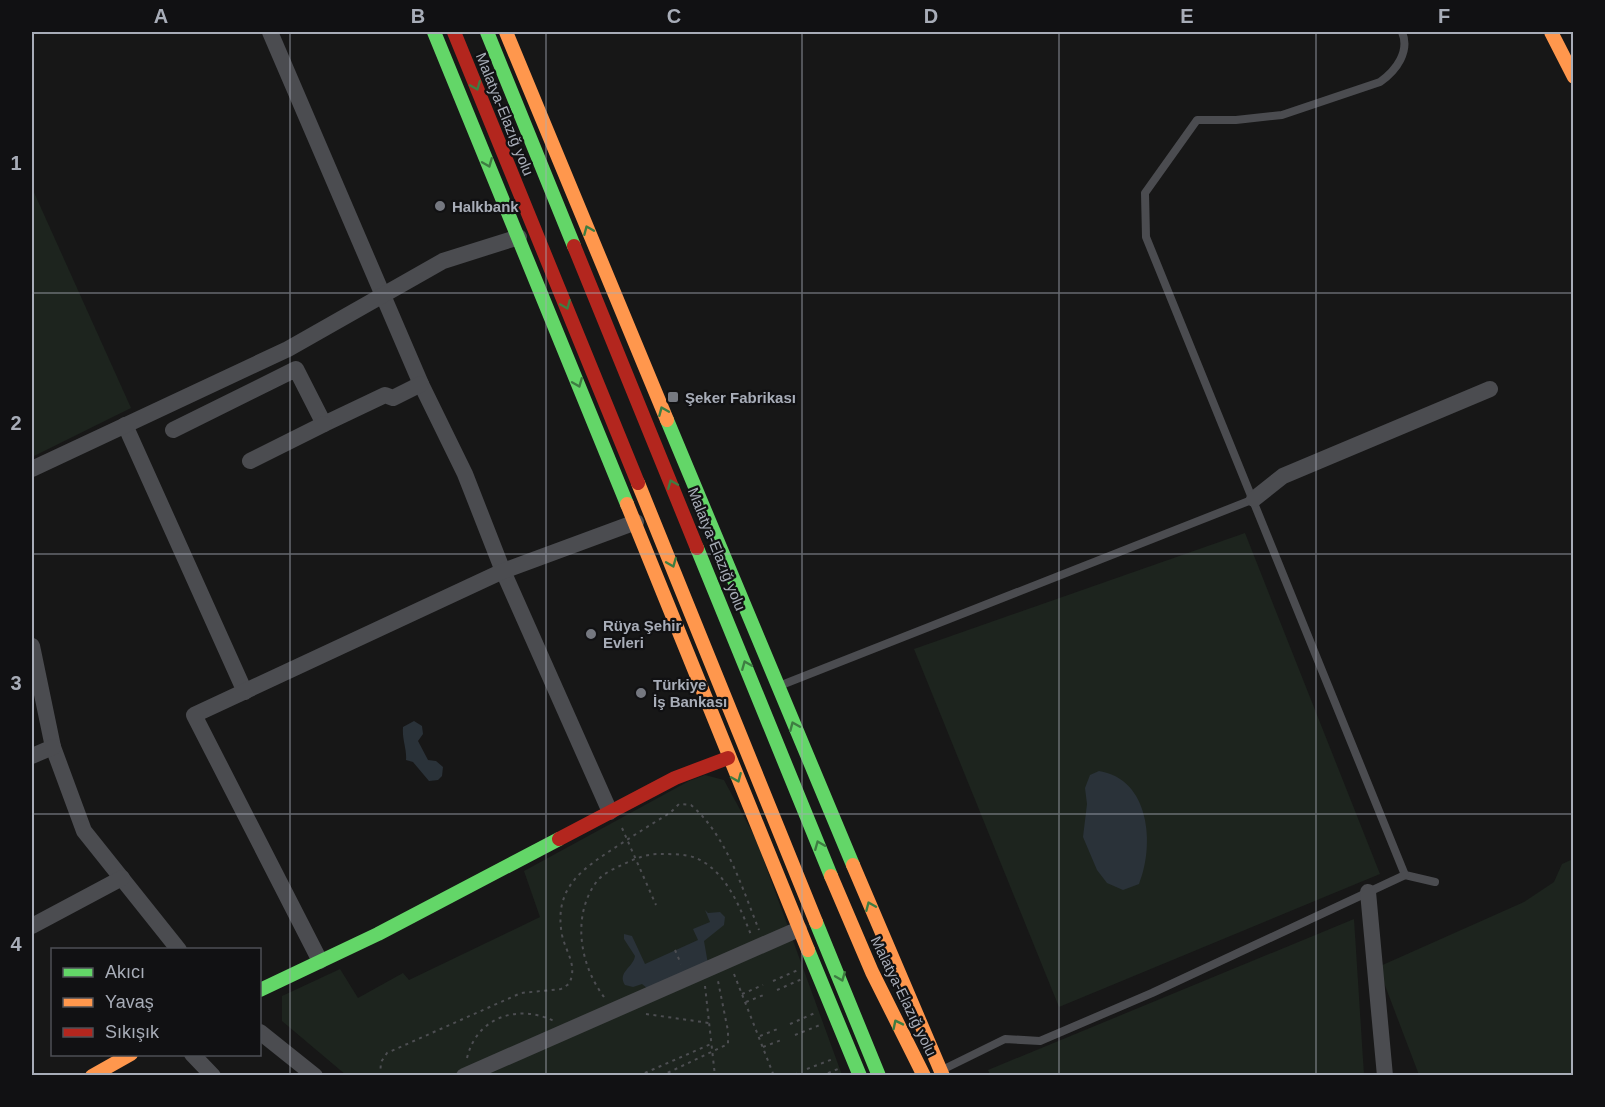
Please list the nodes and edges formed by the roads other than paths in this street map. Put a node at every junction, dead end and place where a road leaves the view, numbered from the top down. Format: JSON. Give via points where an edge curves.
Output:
{"nodes":[{"id":1,"x":270,"y":32,"type":"edge"},
{"id":2,"x":434,"y":32,"type":"edge"},
{"id":3,"x":454,"y":32,"type":"edge"},
{"id":4,"x":487,"y":32,"type":"edge"},
{"id":5,"x":506,"y":32,"type":"edge"},
{"id":6,"x":1402,"y":32,"type":"edge"},
{"id":7,"x":1551,"y":32,"type":"edge"},
{"id":8,"x":1574,"y":77,"type":"edge"},
{"id":9,"x":519,"y":237,"type":"junction"},
{"id":10,"x":383,"y":297,"type":"junction"},
{"id":11,"x":421,"y":384,"type":"junction"},
{"id":12,"x":1490,"y":389,"type":"dead end"},
{"id":13,"x":324,"y":424,"type":"junction"},
{"id":14,"x":125,"y":425,"type":"junction"},
{"id":15,"x":173,"y":430,"type":"dead end"},
{"id":16,"x":250,"y":461,"type":"dead end"},
{"id":17,"x":32,"y":469,"type":"edge"},
{"id":18,"x":1254,"y":499,"type":"junction"},
{"id":19,"x":636,"y":522,"type":"junction"},
{"id":20,"x":503,"y":571,"type":"junction"},
{"id":21,"x":32,"y":646,"type":"edge"},
{"id":22,"x":778,"y":687,"type":"junction"},
{"id":23,"x":245,"y":692,"type":"junction"},
{"id":24,"x":53,"y":747,"type":"junction"},
{"id":25,"x":32,"y":756,"type":"edge"},
{"id":26,"x":728,"y":758,"type":"junction"},
{"id":27,"x":612,"y":811,"type":"junction"},
{"id":28,"x":1405,"y":875,"type":"junction"},
{"id":29,"x":122,"y":878,"type":"junction"},
{"id":30,"x":1435,"y":882,"type":"dead end"},
{"id":31,"x":1368,"y":892,"type":"junction"},
{"id":32,"x":32,"y":926,"type":"edge"},
{"id":33,"x":799,"y":929,"type":"junction"},
{"id":34,"x":177,"y":948,"type":"edge"},
{"id":35,"x":320,"y":962,"type":"junction"},
{"id":36,"x":261,"y":990,"type":"edge"},
{"id":37,"x":261,"y":1033,"type":"edge"},
{"id":38,"x":127,"y":1056,"type":"edge"},
{"id":39,"x":194,"y":1056,"type":"edge"},
{"id":40,"x":942,"y":1073,"type":"edge"},
{"id":41,"x":880,"y":1074,"type":"edge"},
{"id":42,"x":465,"y":1075,"type":"edge"},
{"id":43,"x":92,"y":1076,"type":"edge"},
{"id":44,"x":213,"y":1076,"type":"edge"},
{"id":45,"x":315,"y":1076,"type":"edge"},
{"id":46,"x":860,"y":1076,"type":"edge"},
{"id":47,"x":924,"y":1076,"type":"edge"},
{"id":48,"x":1385,"y":1076,"type":"edge"}],
"edges":[{"from":1,"to":10,"type":"street"},
{"from":2,"to":9,"type":"main road","one_way":true},
{"from":3,"to":41,"type":"main road","name":"Malatya-Elazığ yolu","one_way":true},
{"from":47,"to":4,"type":"main road","name":"Malatya-Elazığ yolu","one_way":true,"via":[[837,891]]},
{"from":22,"to":5,"type":"main road","one_way":true},
{"from":6,"to":18,"type":"lane","via":[[1405,40],[1401,59],[1380,82],[1282,115],[1197,120],[1145,193],[1146,237]]},
{"from":7,"to":8,"type":"main road"},
{"from":9,"to":10,"type":"street","via":[[443,261]]},
{"from":9,"to":19,"type":"main road","one_way":true},
{"from":10,"to":11,"type":"street"},
{"from":10,"to":14,"type":"street","via":[[288,349]]},
{"from":11,"to":13,"type":"street","via":[[393,398],[385,395]]},
{"from":11,"to":20,"type":"street","via":[[465,474]]},
{"from":12,"to":18,"type":"street","via":[[1283,476]]},
{"from":13,"to":15,"type":"street","via":[[296,369]]},
{"from":13,"to":16,"type":"street"},
{"from":14,"to":17,"type":"street"},
{"from":14,"to":23,"type":"street"},
{"from":18,"to":22,"type":"lane"},
{"from":18,"to":28,"type":"lane"},
{"from":19,"to":20,"type":"street"},
{"from":19,"to":26,"type":"main road"},
{"from":20,"to":23,"type":"street"},
{"from":20,"to":27,"type":"street"},
{"from":21,"to":24,"type":"street"},
{"from":40,"to":22,"type":"main road","one_way":true},
{"from":23,"to":35,"type":"street","via":[[195,715]]},
{"from":24,"to":25,"type":"street"},
{"from":24,"to":29,"type":"street","via":[[84,831]]},
{"from":26,"to":27,"type":"main road","via":[[675,778]]},
{"from":26,"to":33,"type":"main road","one_way":true},
{"from":27,"to":35,"type":"main road"},
{"from":28,"to":30,"type":"lane"},
{"from":28,"to":31,"type":"lane"},
{"from":29,"to":32,"type":"street"},
{"from":29,"to":34,"type":"street"},
{"from":31,"to":40,"type":"lane","via":[[1040,1041],[1005,1039]]},
{"from":31,"to":48,"type":"street"},
{"from":33,"to":42,"type":"street"},
{"from":33,"to":46,"type":"main road"},
{"from":35,"to":36,"type":"main road"},
{"from":37,"to":45,"type":"street"},
{"from":38,"to":43,"type":"main road"},
{"from":39,"to":44,"type":"street"}]}
